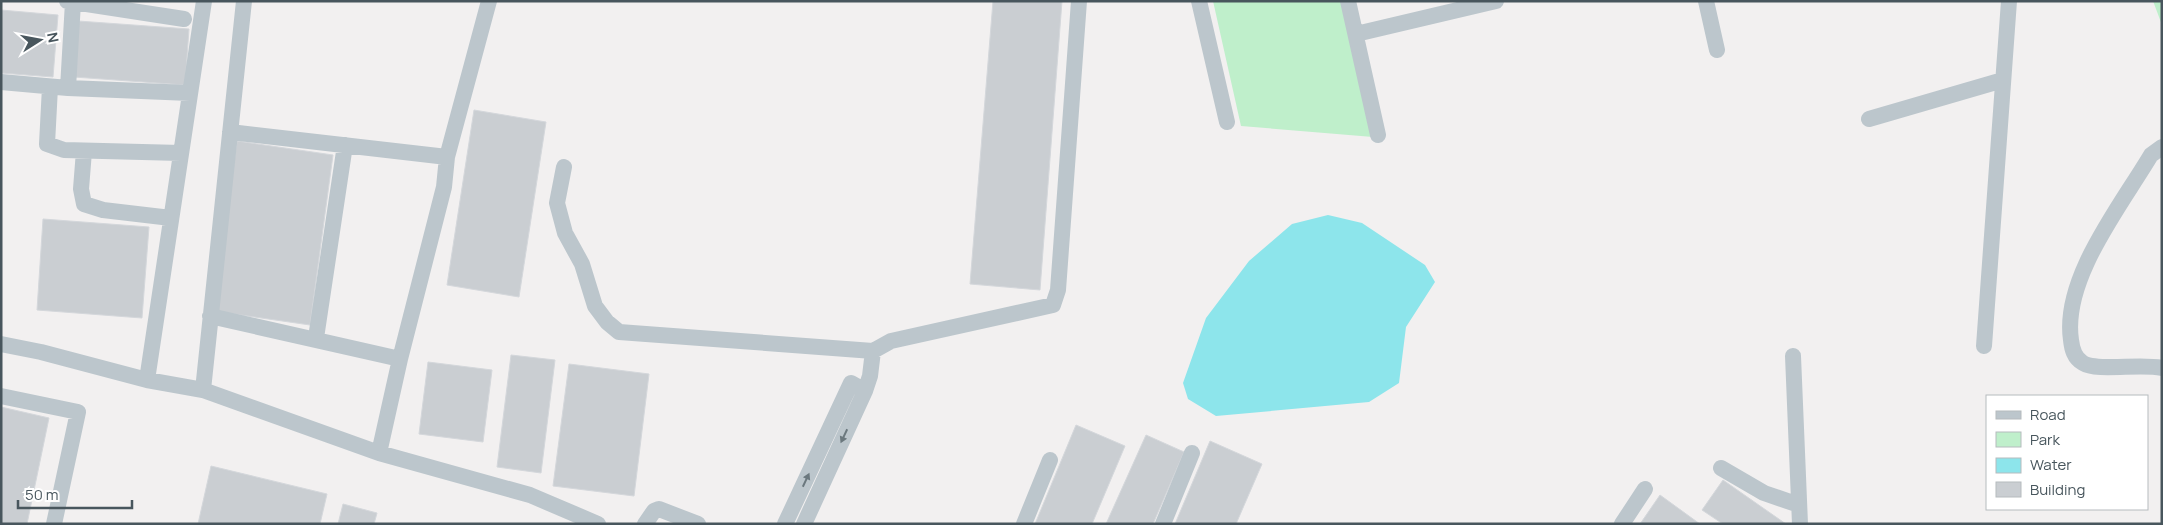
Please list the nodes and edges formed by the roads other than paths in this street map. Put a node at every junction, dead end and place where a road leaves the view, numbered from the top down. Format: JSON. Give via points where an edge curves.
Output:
{"nodes":[{"id":1,"x":204,"y":1,"type":"edge"},
{"id":2,"x":244,"y":1,"type":"edge"},
{"id":3,"x":489,"y":1,"type":"edge"},
{"id":4,"x":1079,"y":1,"type":"edge"},
{"id":5,"x":1199,"y":1,"type":"edge"},
{"id":6,"x":1348,"y":1,"type":"edge"},
{"id":7,"x":1496,"y":1,"type":"edge"},
{"id":8,"x":1706,"y":1,"type":"edge"},
{"id":9,"x":2009,"y":1,"type":"edge"},
{"id":10,"x":70,"y":2,"type":"edge"},
{"id":11,"x":184,"y":19,"type":"dead end"},
{"id":12,"x":1356,"y":34,"type":"junction"},
{"id":13,"x":1717,"y":50,"type":"dead end"},
{"id":14,"x":2003,"y":80,"type":"junction"},
{"id":15,"x":1,"y":82,"type":"edge"},
{"id":16,"x":50,"y":86,"type":"junction"},
{"id":17,"x":68,"y":88,"type":"junction"},
{"id":18,"x":190,"y":93,"type":"junction"},
{"id":19,"x":1870,"y":119,"type":"dead end"},
{"id":20,"x":1227,"y":122,"type":"dead end"},
{"id":21,"x":230,"y":132,"type":"junction"},
{"id":22,"x":1378,"y":135,"type":"dead end"},
{"id":23,"x":345,"y":145,"type":"junction"},
{"id":24,"x":2162,"y":147,"type":"edge"},
{"id":25,"x":84,"y":151,"type":"junction"},
{"id":26,"x":181,"y":153,"type":"junction"},
{"id":27,"x":447,"y":157,"type":"junction"},
{"id":28,"x":564,"y":167,"type":"dead end"},
{"id":29,"x":171,"y":218,"type":"junction"},
{"id":30,"x":210,"y":316,"type":"junction"},
{"id":31,"x":316,"y":338,"type":"junction"},
{"id":32,"x":1,"y":344,"type":"edge"},
{"id":33,"x":1984,"y":346,"type":"dead end"},
{"id":34,"x":873,"y":351,"type":"junction"},
{"id":35,"x":1793,"y":356,"type":"dead end"},
{"id":36,"x":400,"y":359,"type":"junction"},
{"id":37,"x":2162,"y":368,"type":"edge"},
{"id":38,"x":147,"y":380,"type":"junction"},
{"id":39,"x":858,"y":387,"type":"junction"},
{"id":40,"x":203,"y":390,"type":"junction"},
{"id":41,"x":1,"y":396,"type":"edge"},
{"id":42,"x":379,"y":453,"type":"junction"},
{"id":43,"x":1192,"y":453,"type":"dead end"},
{"id":44,"x":1050,"y":460,"type":"dead end"},
{"id":45,"x":1721,"y":468,"type":"dead end"},
{"id":46,"x":1645,"y":489,"type":"dead end"},
{"id":47,"x":1799,"y":505,"type":"junction"},
{"id":48,"x":54,"y":524,"type":"edge"},
{"id":49,"x":598,"y":524,"type":"edge"},
{"id":50,"x":645,"y":524,"type":"edge"},
{"id":51,"x":698,"y":524,"type":"edge"},
{"id":52,"x":785,"y":524,"type":"edge"},
{"id":53,"x":804,"y":524,"type":"edge"},
{"id":54,"x":1024,"y":524,"type":"edge"},
{"id":55,"x":1163,"y":524,"type":"edge"},
{"id":56,"x":1622,"y":524,"type":"edge"},
{"id":57,"x":1800,"y":524,"type":"edge"}],
"edges":[{"from":1,"to":18,"type":"street"},
{"from":2,"to":21,"type":"street"},
{"from":3,"to":27,"type":"street"},
{"from":4,"to":34,"type":"street","via":[[1058,290],[1053,305],[891,341]]},
{"from":5,"to":20,"type":"street"},
{"from":6,"to":12,"type":"street"},
{"from":7,"to":12,"type":"street"},
{"from":8,"to":13,"type":"street"},
{"from":9,"to":14,"type":"street"},
{"from":10,"to":11,"type":"street"},
{"from":10,"to":17,"type":"street"},
{"from":12,"to":22,"type":"street"},
{"from":14,"to":19,"type":"street"},
{"from":14,"to":33,"type":"street"},
{"from":15,"to":16,"type":"street"},
{"from":16,"to":17,"type":"street"},
{"from":16,"to":25,"type":"street","via":[[47,144],[64,150]]},
{"from":17,"to":18,"type":"street"},
{"from":18,"to":26,"type":"street"},
{"from":21,"to":23,"type":"street"},
{"from":21,"to":30,"type":"street"},
{"from":23,"to":27,"type":"street"},
{"from":23,"to":31,"type":"street"},
{"from":24,"to":37,"type":"street","via":[[2150,155],[2082,269],[2069,314],[2072,349],[2083,363],[2096,367],[2146,364]]},
{"from":25,"to":26,"type":"street"},
{"from":25,"to":29,"type":"street","via":[[81,190],[84,204],[103,210]]},
{"from":26,"to":29,"type":"street"},
{"from":27,"to":36,"type":"street","via":[[444,187]]},
{"from":28,"to":34,"type":"street","via":[[557,203],[565,233],[582,264],[595,306],[619,332]]},
{"from":29,"to":38,"type":"street"},
{"from":30,"to":31,"type":"street"},
{"from":30,"to":40,"type":"street"},
{"from":31,"to":36,"type":"street"},
{"from":32,"to":38,"type":"street"},
{"from":34,"to":39,"type":"street","via":[[870,376]]},
{"from":35,"to":47,"type":"street"},
{"from":36,"to":42,"type":"street"},
{"from":38,"to":40,"type":"street"},
{"from":52,"to":39,"type":"street","one_way":true},
{"from":39,"to":53,"type":"street","one_way":true},
{"from":40,"to":42,"type":"street"},
{"from":41,"to":48,"type":"street","via":[[78,412]]},
{"from":42,"to":49,"type":"street","via":[[530,495]]},
{"from":43,"to":55,"type":"street"},
{"from":44,"to":54,"type":"street"},
{"from":45,"to":47,"type":"street","via":[[1764,494]]},
{"from":46,"to":56,"type":"street"},
{"from":47,"to":57,"type":"street"},
{"from":50,"to":51,"type":"street","via":[[659,509]]}]}
